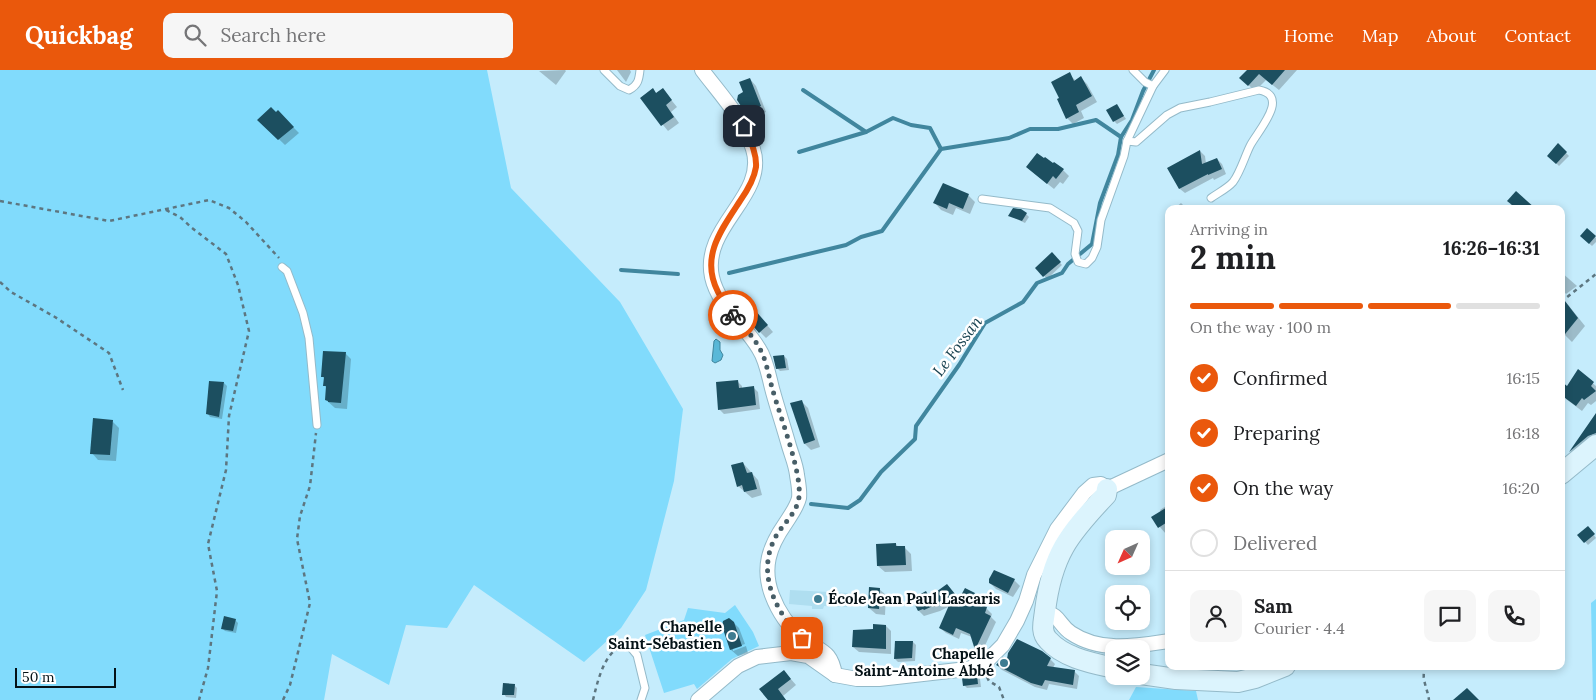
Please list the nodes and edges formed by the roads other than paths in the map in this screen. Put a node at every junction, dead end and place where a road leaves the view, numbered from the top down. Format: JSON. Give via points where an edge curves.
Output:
{"nodes":[{"id":1,"x":604,"y":70,"type":"edge"},
{"id":2,"x":640,"y":70,"type":"edge"},
{"id":3,"x":702,"y":70,"type":"edge"},
{"id":4,"x":1133,"y":70,"type":"edge"},
{"id":5,"x":1165,"y":70,"type":"edge"},
{"id":6,"x":1154,"y":86,"type":"junction"},
{"id":7,"x":1127,"y":141,"type":"junction"},
{"id":8,"x":1211,"y":198,"type":"dead end"},
{"id":9,"x":982,"y":199,"type":"dead end"},
{"id":10,"x":282,"y":267,"type":"road end"},
{"id":11,"x":317,"y":424,"type":"road end"},
{"id":12,"x":1596,"y":445,"type":"edge"},
{"id":13,"x":1165,"y":462,"type":"edge"},
{"id":14,"x":1565,"y":471,"type":"edge"},
{"id":15,"x":1107,"y":489,"type":"junction"},
{"id":16,"x":1045,"y":612,"type":"junction"},
{"id":17,"x":1165,"y":642,"type":"edge"},
{"id":18,"x":632,"y":649,"type":"road end"},
{"id":19,"x":1105,"y":666,"type":"edge"},
{"id":20,"x":1275,"y":670,"type":"edge"},
{"id":21,"x":835,"y":675,"type":"junction"},
{"id":22,"x":1150,"y":675,"type":"edge"},
{"id":23,"x":641,"y":700,"type":"edge"},
{"id":24,"x":698,"y":700,"type":"edge"}],
"edges":[{"from":1,"to":2,"type":"lane","via":[[629,90],[639,81]]},
{"from":3,"to":21,"type":"street","via":[[744,126],[756,166],[750,186],[715,242],[712,276],[718,293],[761,351],[797,474],[799,498],[774,540],[768,560],[768,579],[772,596],[790,627],[827,654],[833,661]]},
{"from":4,"to":6,"type":"lane"},
{"from":5,"to":6,"type":"lane"},
{"from":6,"to":7,"type":"lane"},
{"from":7,"to":8,"type":"lane","via":[[1136,142],[1180,108],[1266,91],[1273,104],[1272,114],[1251,145],[1233,182]]},
{"from":7,"to":9,"type":"lane","via":[[1092,258],[1086,264],[1078,262],[1075,254],[1078,231],[1074,223],[1050,208]]},
{"from":10,"to":11,"type":"lane","via":[[287,271],[303,313],[309,338]]},
{"from":12,"to":14,"type":"street"},
{"from":13,"to":15,"type":"street"},
{"from":15,"to":16,"type":"street","via":[[1106,495],[1079,523],[1060,551]]},
{"from":15,"to":21,"type":"street","via":[[1101,484],[1093,485],[1056,529],[1017,621],[1003,645],[984,664],[967,669],[878,679]]},
{"from":16,"to":17,"type":"street","via":[[1057,616],[1073,634],[1110,647],[1129,648]]},
{"from":16,"to":19,"type":"street","via":[[1042,629],[1046,639],[1058,649],[1084,661]]},
{"from":18,"to":23,"type":"lane","via":[[637,655],[645,688]]},
{"from":20,"to":22,"type":"street","via":[[1238,682]]},
{"from":21,"to":24,"type":"street","via":[[808,656],[791,653],[757,657],[738,666]]}]}
